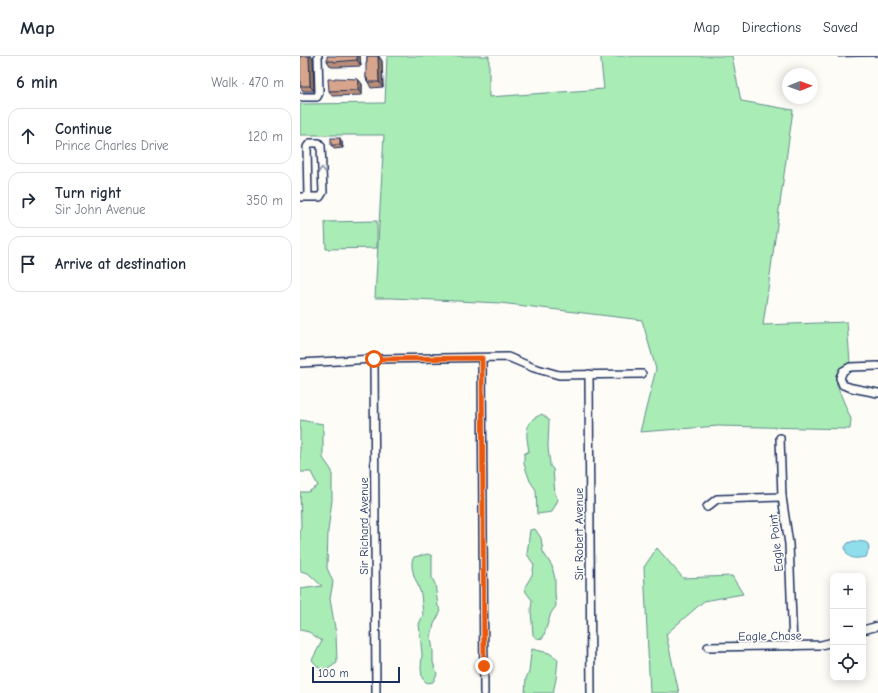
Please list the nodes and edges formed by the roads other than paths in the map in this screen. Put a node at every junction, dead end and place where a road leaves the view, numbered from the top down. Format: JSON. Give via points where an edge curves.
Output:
{"nodes":[{"id":1,"x":318,"y":56,"type":"edge"},
{"id":2,"x":300,"y":97,"type":"edge"},
{"id":3,"x":300,"y":197,"type":"edge"},
{"id":4,"x":308,"y":197,"type":"junction"},
{"id":5,"x":482,"y":358,"type":"junction"},
{"id":6,"x":374,"y":359,"type":"junction"},
{"id":7,"x":300,"y":363,"type":"edge"},
{"id":8,"x":878,"y":366,"type":"edge"},
{"id":9,"x":589,"y":374,"type":"junction"},
{"id":10,"x":642,"y":374,"type":"dead end"},
{"id":11,"x":878,"y":393,"type":"edge"},
{"id":12,"x":780,"y":438,"type":"dead end"},
{"id":13,"x":782,"y":497,"type":"junction"},
{"id":14,"x":707,"y":507,"type":"dead end"},
{"id":15,"x":878,"y":626,"type":"edge"},
{"id":16,"x":866,"y":629,"type":"edge"},
{"id":17,"x":830,"y":643,"type":"edge"},
{"id":18,"x":793,"y":646,"type":"junction"},
{"id":19,"x":708,"y":648,"type":"dead end"},
{"id":20,"x":376,"y":693,"type":"edge"},
{"id":21,"x":484,"y":693,"type":"edge"},
{"id":22,"x":591,"y":693,"type":"edge"}],
"edges":[{"from":1,"to":2,"type":"street","via":[[319,93],[317,97]]},
{"from":3,"to":4,"type":"street"},
{"from":4,"to":4,"type":"street","one_way":true,"via":[[320,197],[322,192],[319,143],[310,143],[307,146]]},
{"from":5,"to":6,"type":"street"},
{"from":5,"to":9,"type":"street","via":[[508,357],[534,368],[559,374]]},
{"from":5,"to":21,"type":"street"},
{"from":6,"to":7,"type":"street"},
{"from":6,"to":20,"type":"street","name":"Sir Richard Avenue"},
{"from":8,"to":11,"type":"street","via":[[850,367],[843,371],[840,378],[842,385]]},
{"from":9,"to":10,"type":"street"},
{"from":9,"to":22,"type":"street","name":"Sir Robert Avenue"},
{"from":12,"to":13,"type":"street","name":"Eagle Point"},
{"from":13,"to":14,"type":"street","via":[[717,499]]},
{"from":13,"to":18,"type":"street","name":"Eagle Point","via":[[789,544]]},
{"from":15,"to":16,"type":"street"},
{"from":17,"to":18,"type":"street","name":"Eagle Chase"},
{"from":18,"to":19,"type":"street","name":"Eagle Chase"}]}
